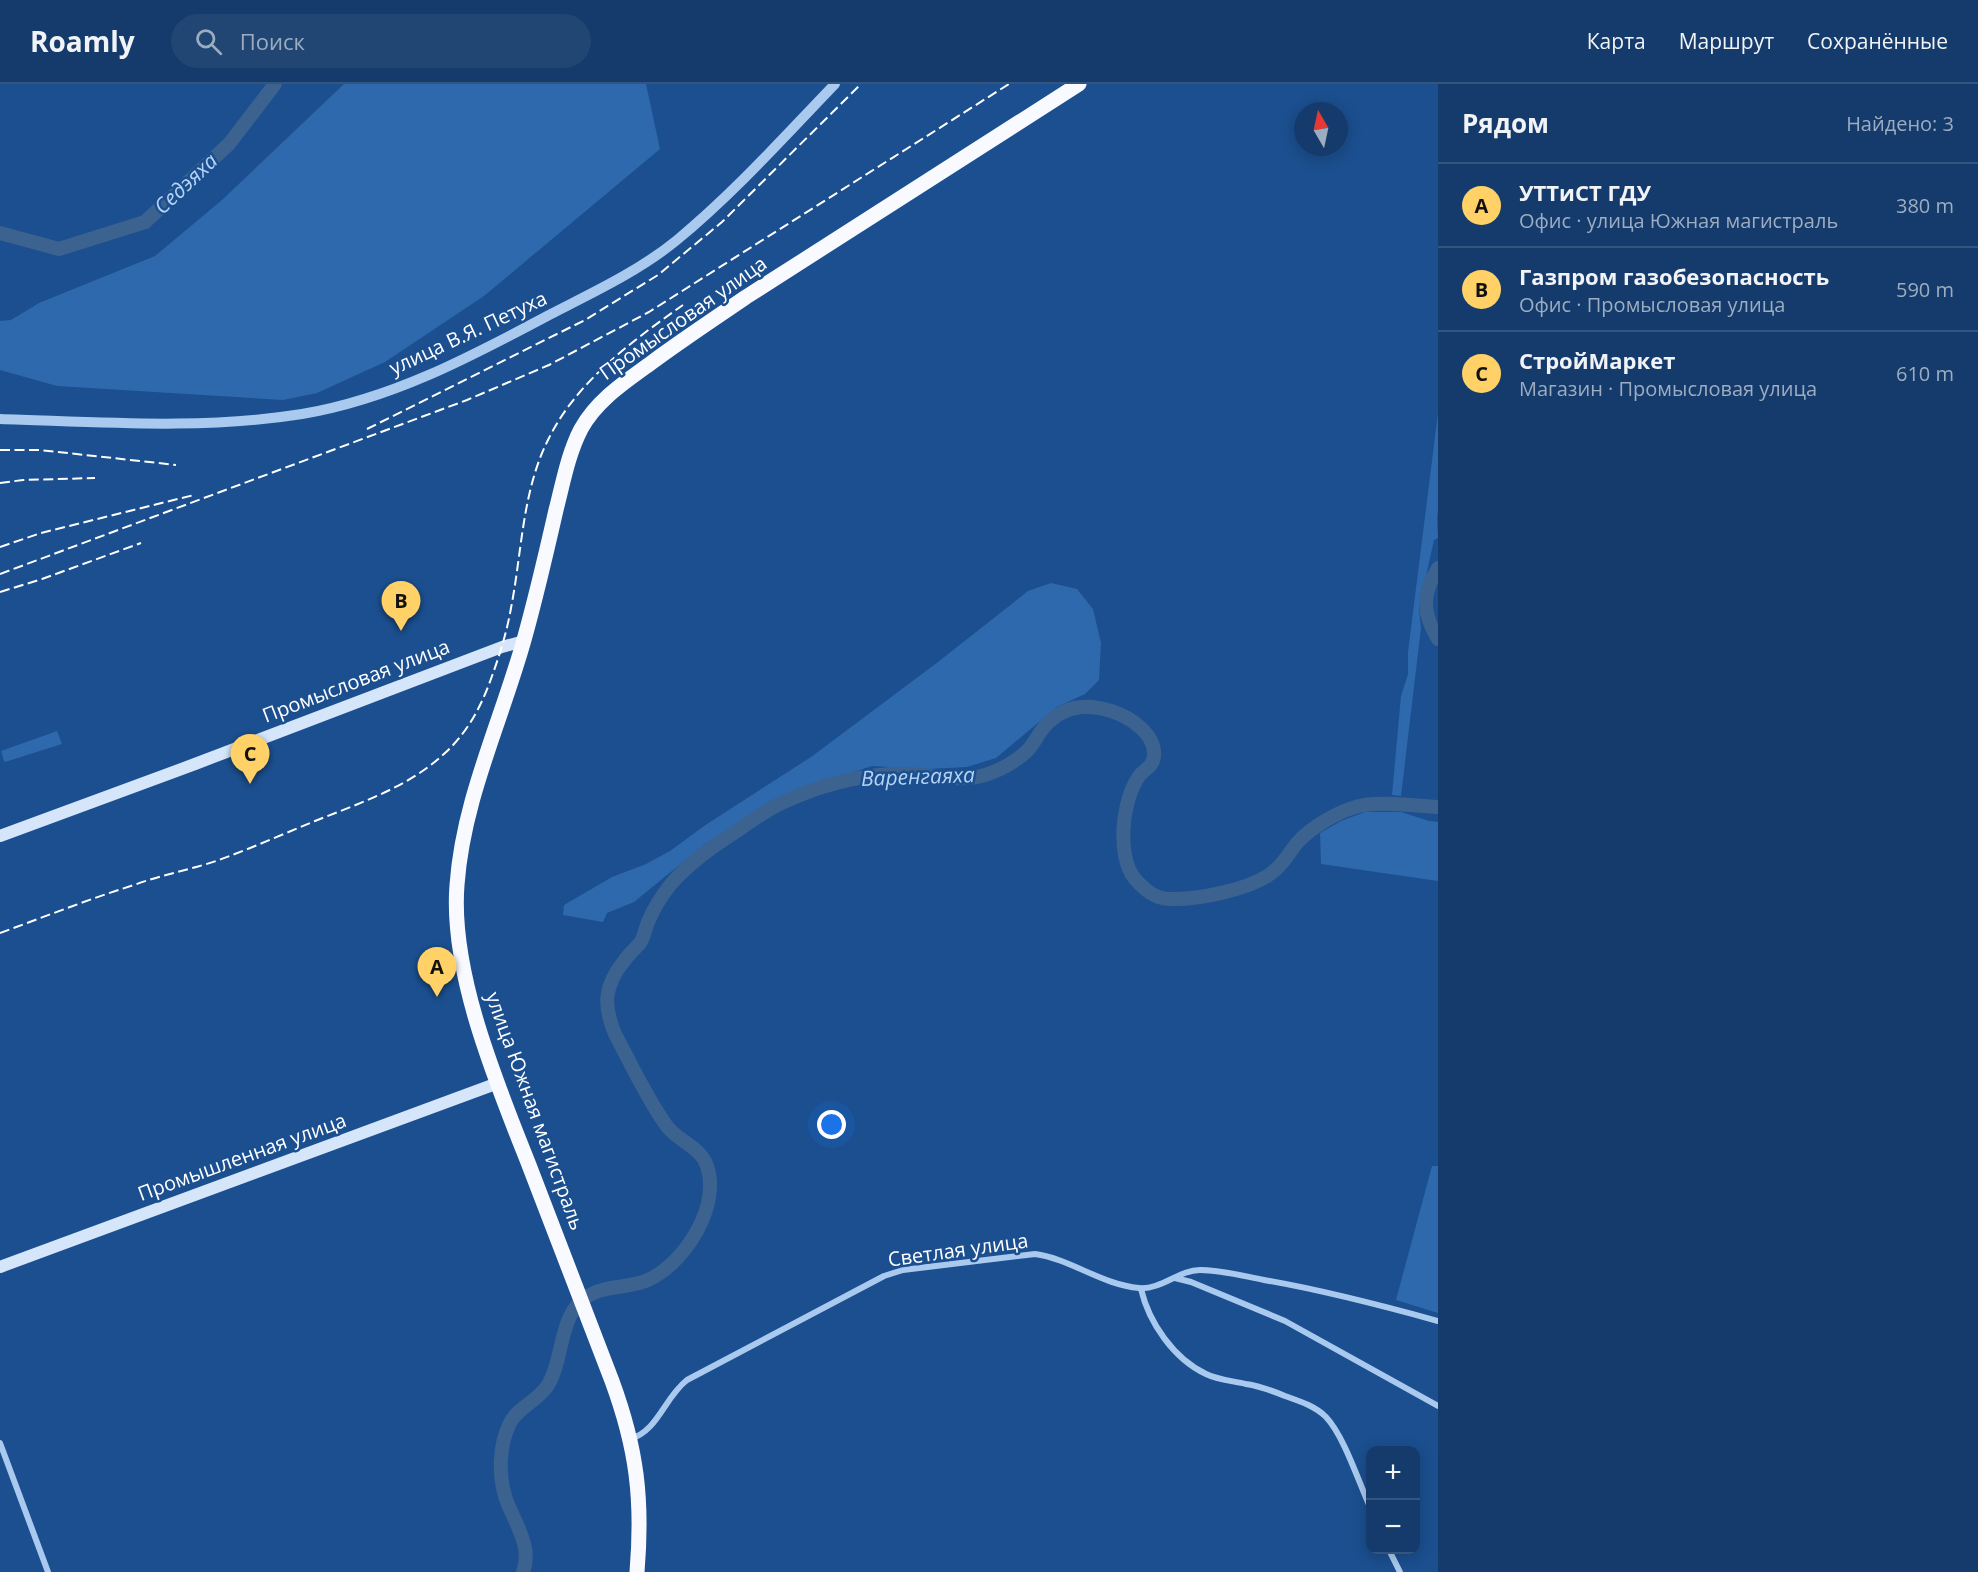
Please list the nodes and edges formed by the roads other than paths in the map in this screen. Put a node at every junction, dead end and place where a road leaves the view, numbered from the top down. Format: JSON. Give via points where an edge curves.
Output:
{"nodes":[{"id":1,"x":836,"y":84,"type":"edge"},
{"id":2,"x":1079,"y":84,"type":"edge"},
{"id":3,"x":0,"y":419,"type":"edge"},
{"id":4,"x":524,"y":641,"type":"junction"},
{"id":5,"x":0,"y":836,"type":"edge"},
{"id":6,"x":498,"y":1083,"type":"junction"},
{"id":7,"x":0,"y":1267,"type":"edge"},
{"id":8,"x":1174,"y":1278,"type":"junction"},
{"id":9,"x":1142,"y":1289,"type":"junction"},
{"id":10,"x":1438,"y":1321,"type":"edge"},
{"id":11,"x":1438,"y":1407,"type":"edge"},
{"id":12,"x":630,"y":1439,"type":"junction"},
{"id":13,"x":0,"y":1443,"type":"edge"},
{"id":14,"x":1368,"y":1500,"type":"edge"},
{"id":15,"x":1391,"y":1554,"type":"edge"},
{"id":16,"x":48,"y":1572,"type":"edge"},
{"id":17,"x":637,"y":1572,"type":"edge"},
{"id":18,"x":1400,"y":1572,"type":"edge"}],
"edges":[{"from":1,"to":3,"type":"street","name":"улица В.Я. Петуха","via":[[715,206],[658,254],[598,290],[429,376],[354,402],[273,418],[175,423]]},
{"from":2,"to":4,"type":"highway","name":"Промысловая улица","via":[[697,329],[599,405],[581,430],[568,463]]},
{"from":4,"to":5,"type":"main road","name":"Промысловая улица"},
{"from":4,"to":6,"type":"highway","name":"улица Южная магистраль","via":[[473,793],[456,886],[463,968]]},
{"from":6,"to":7,"type":"main road","name":"Промышленная улица"},
{"from":6,"to":12,"type":"highway","name":"улица Южная магистраль","via":[[594,1332]]},
{"from":8,"to":9,"type":"street"},
{"from":8,"to":10,"type":"street","via":[[1197,1270],[1220,1272],[1326,1292]]},
{"from":8,"to":11,"type":"street","via":[[1285,1321]]},
{"from":9,"to":12,"type":"street","name":"Светлая улица","via":[[1035,1254],[892,1272],[687,1380],[673,1392],[647,1432]]},
{"from":9,"to":14,"type":"street","via":[[1146,1305],[1164,1337],[1196,1368],[1207,1375],[1300,1401],[1326,1418]]},
{"from":12,"to":17,"type":"highway","via":[[640,1512]]},
{"from":13,"to":16,"type":"street"},
{"from":15,"to":18,"type":"street"}]}
